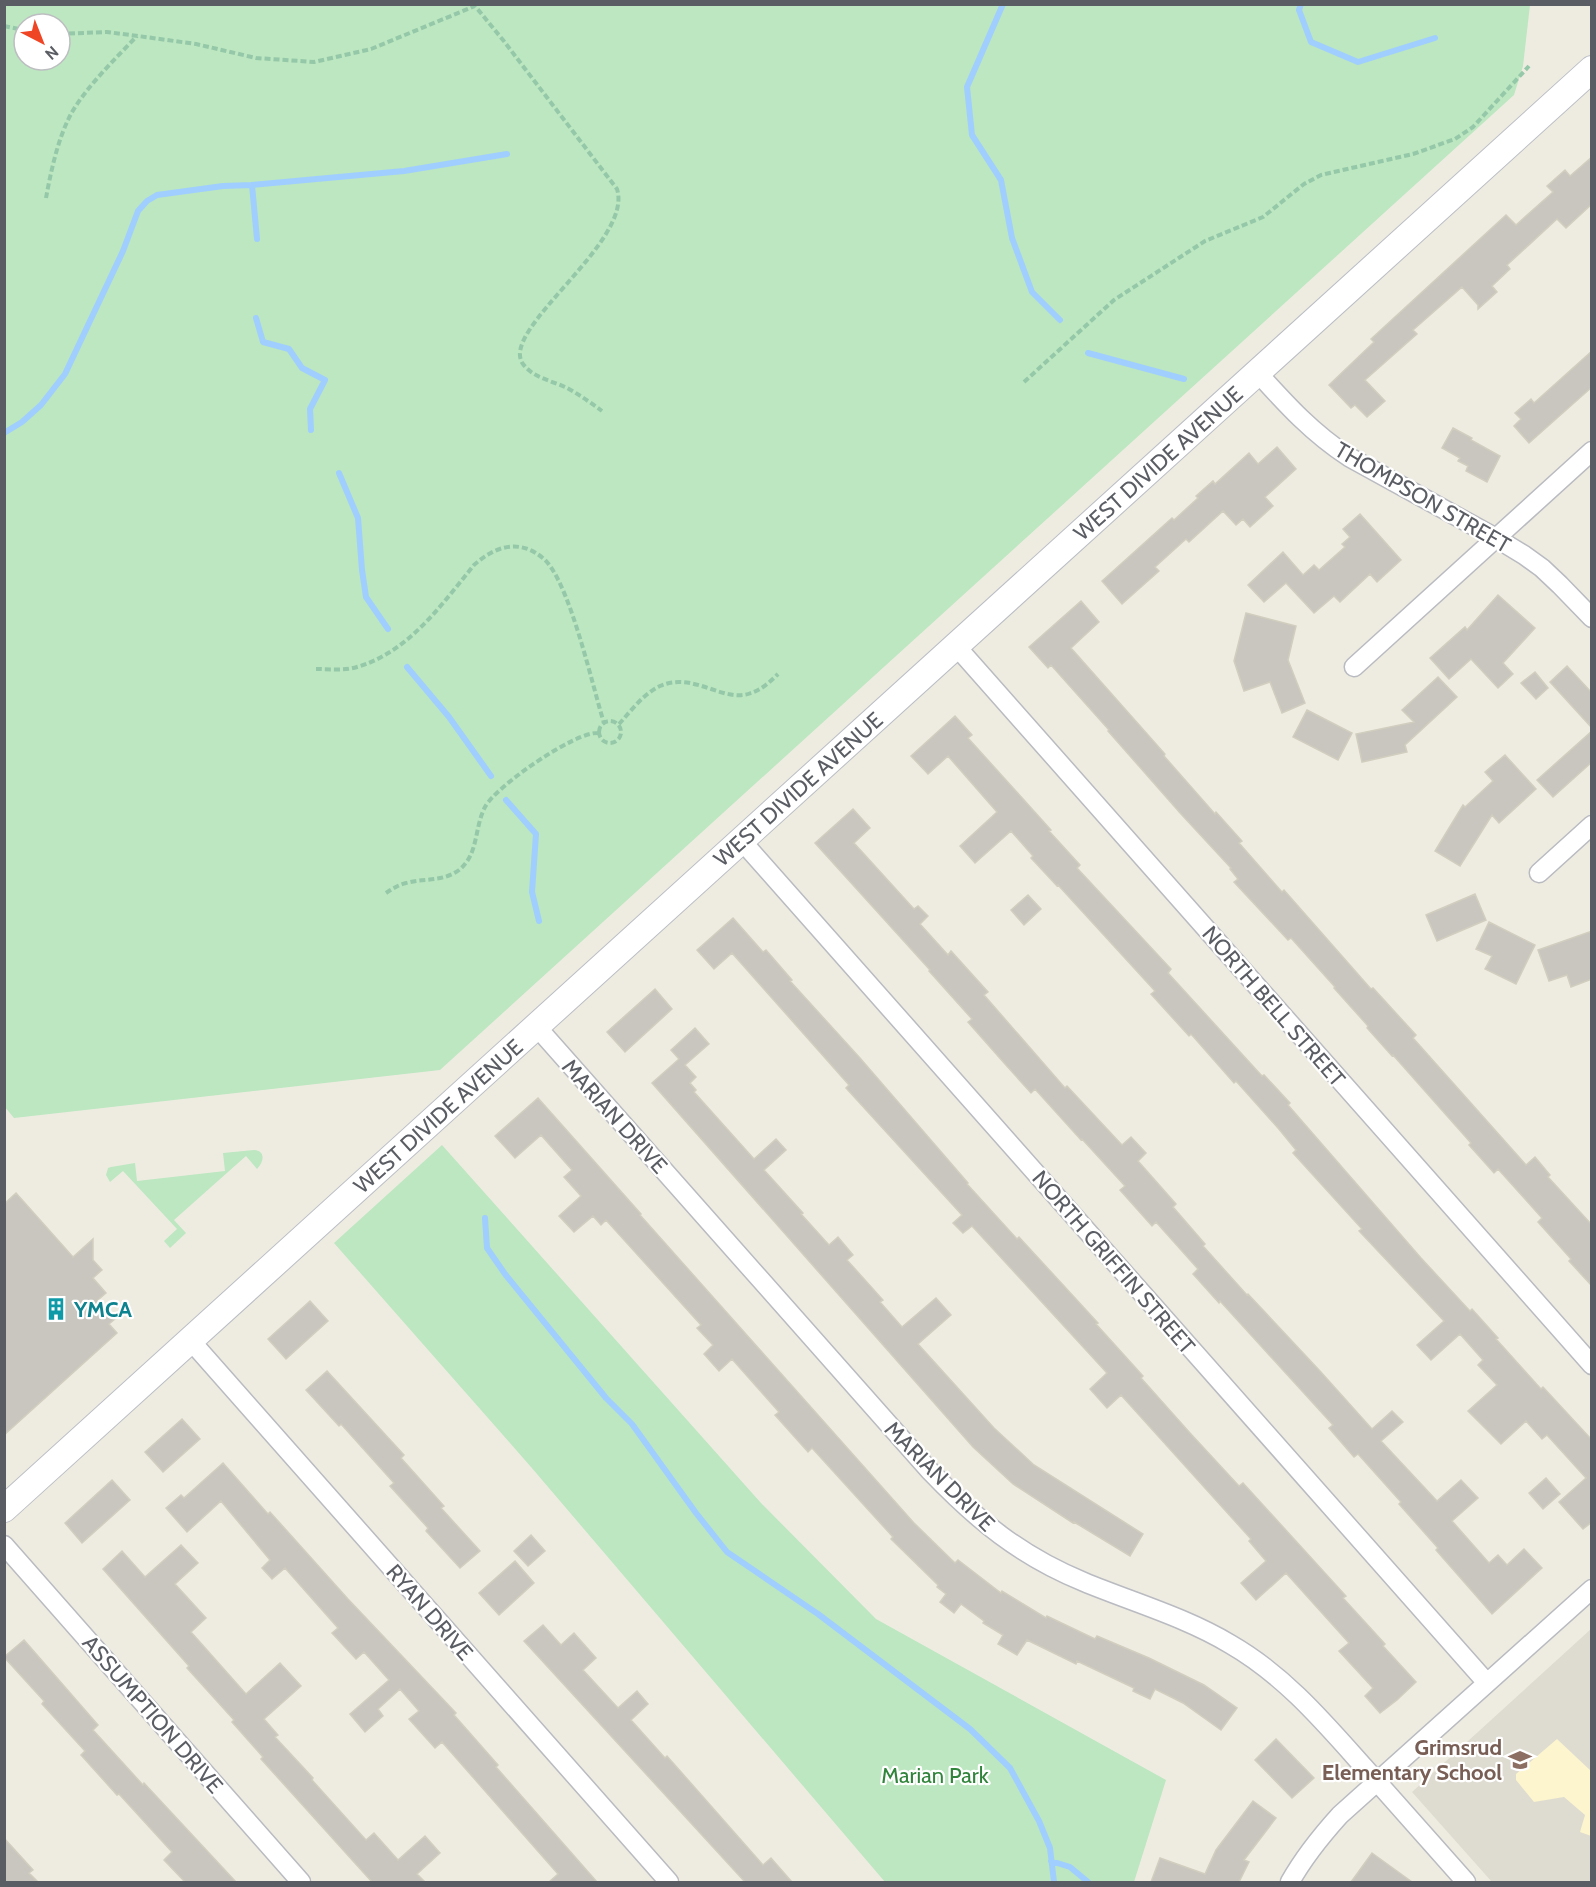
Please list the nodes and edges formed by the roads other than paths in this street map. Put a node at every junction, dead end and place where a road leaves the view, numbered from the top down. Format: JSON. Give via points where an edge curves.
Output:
{"nodes":[{"id":1,"x":1592,"y":69,"type":"edge"},
{"id":2,"x":1257,"y":372,"type":"junction"},
{"id":3,"x":1592,"y":451,"type":"edge"},
{"id":4,"x":1496,"y":538,"type":"junction"},
{"id":5,"x":1592,"y":618,"type":"edge"},
{"id":6,"x":956,"y":646,"type":"junction"},
{"id":7,"x":1354,"y":667,"type":"dead end"},
{"id":8,"x":1592,"y":825,"type":"edge"},
{"id":9,"x":741,"y":840,"type":"junction"},
{"id":10,"x":1539,"y":873,"type":"dead end"},
{"id":11,"x":536,"y":1026,"type":"junction"},
{"id":12,"x":191,"y":1341,"type":"junction"},
{"id":13,"x":1592,"y":1365,"type":"edge"},
{"id":14,"x":4,"y":1509,"type":"edge"},
{"id":15,"x":4,"y":1545,"type":"edge"},
{"id":16,"x":1592,"y":1589,"type":"edge"},
{"id":17,"x":1487,"y":1683,"type":"junction"},
{"id":18,"x":1377,"y":1782,"type":"junction"},
{"id":19,"x":301,"y":1882,"type":"edge"},
{"id":20,"x":669,"y":1882,"type":"edge"},
{"id":21,"x":1290,"y":1882,"type":"edge"},
{"id":22,"x":1466,"y":1882,"type":"edge"}],
"edges":[{"from":1,"to":2,"type":"street","name":"WEST DIVIDE AVENUE"},
{"from":2,"to":4,"type":"street","name":"THOMPSON STREET","via":[[1297,417],[1330,445]]},
{"from":2,"to":6,"type":"street","name":"WEST DIVIDE AVENUE"},
{"from":3,"to":4,"type":"street"},
{"from":4,"to":5,"type":"street","name":"THOMPSON STREET","via":[[1542,568]]},
{"from":4,"to":7,"type":"street"},
{"from":6,"to":9,"type":"street","name":"WEST DIVIDE AVENUE"},
{"from":6,"to":13,"type":"street","name":"NORTH BELL STREET"},
{"from":8,"to":10,"type":"street"},
{"from":9,"to":11,"type":"street","name":"WEST DIVIDE AVENUE"},
{"from":9,"to":17,"type":"street","name":"NORTH GRIFFIN STREET"},
{"from":11,"to":12,"type":"street","name":"WEST DIVIDE AVENUE"},
{"from":11,"to":18,"type":"street","name":"MARIAN DRIVE","via":[[930,1471],[979,1519],[1056,1570],[1209,1632],[1254,1659],[1316,1713]]},
{"from":12,"to":14,"type":"street","name":"WEST DIVIDE AVENUE"},
{"from":12,"to":20,"type":"street","name":"RYAN DRIVE"},
{"from":15,"to":19,"type":"street","name":"ASSUMPTION DRIVE"},
{"from":16,"to":17,"type":"street"},
{"from":17,"to":18,"type":"street"},
{"from":18,"to":21,"type":"street","via":[[1322,1835]]},
{"from":18,"to":22,"type":"street","name":"MARIAN DRIVE"}]}
